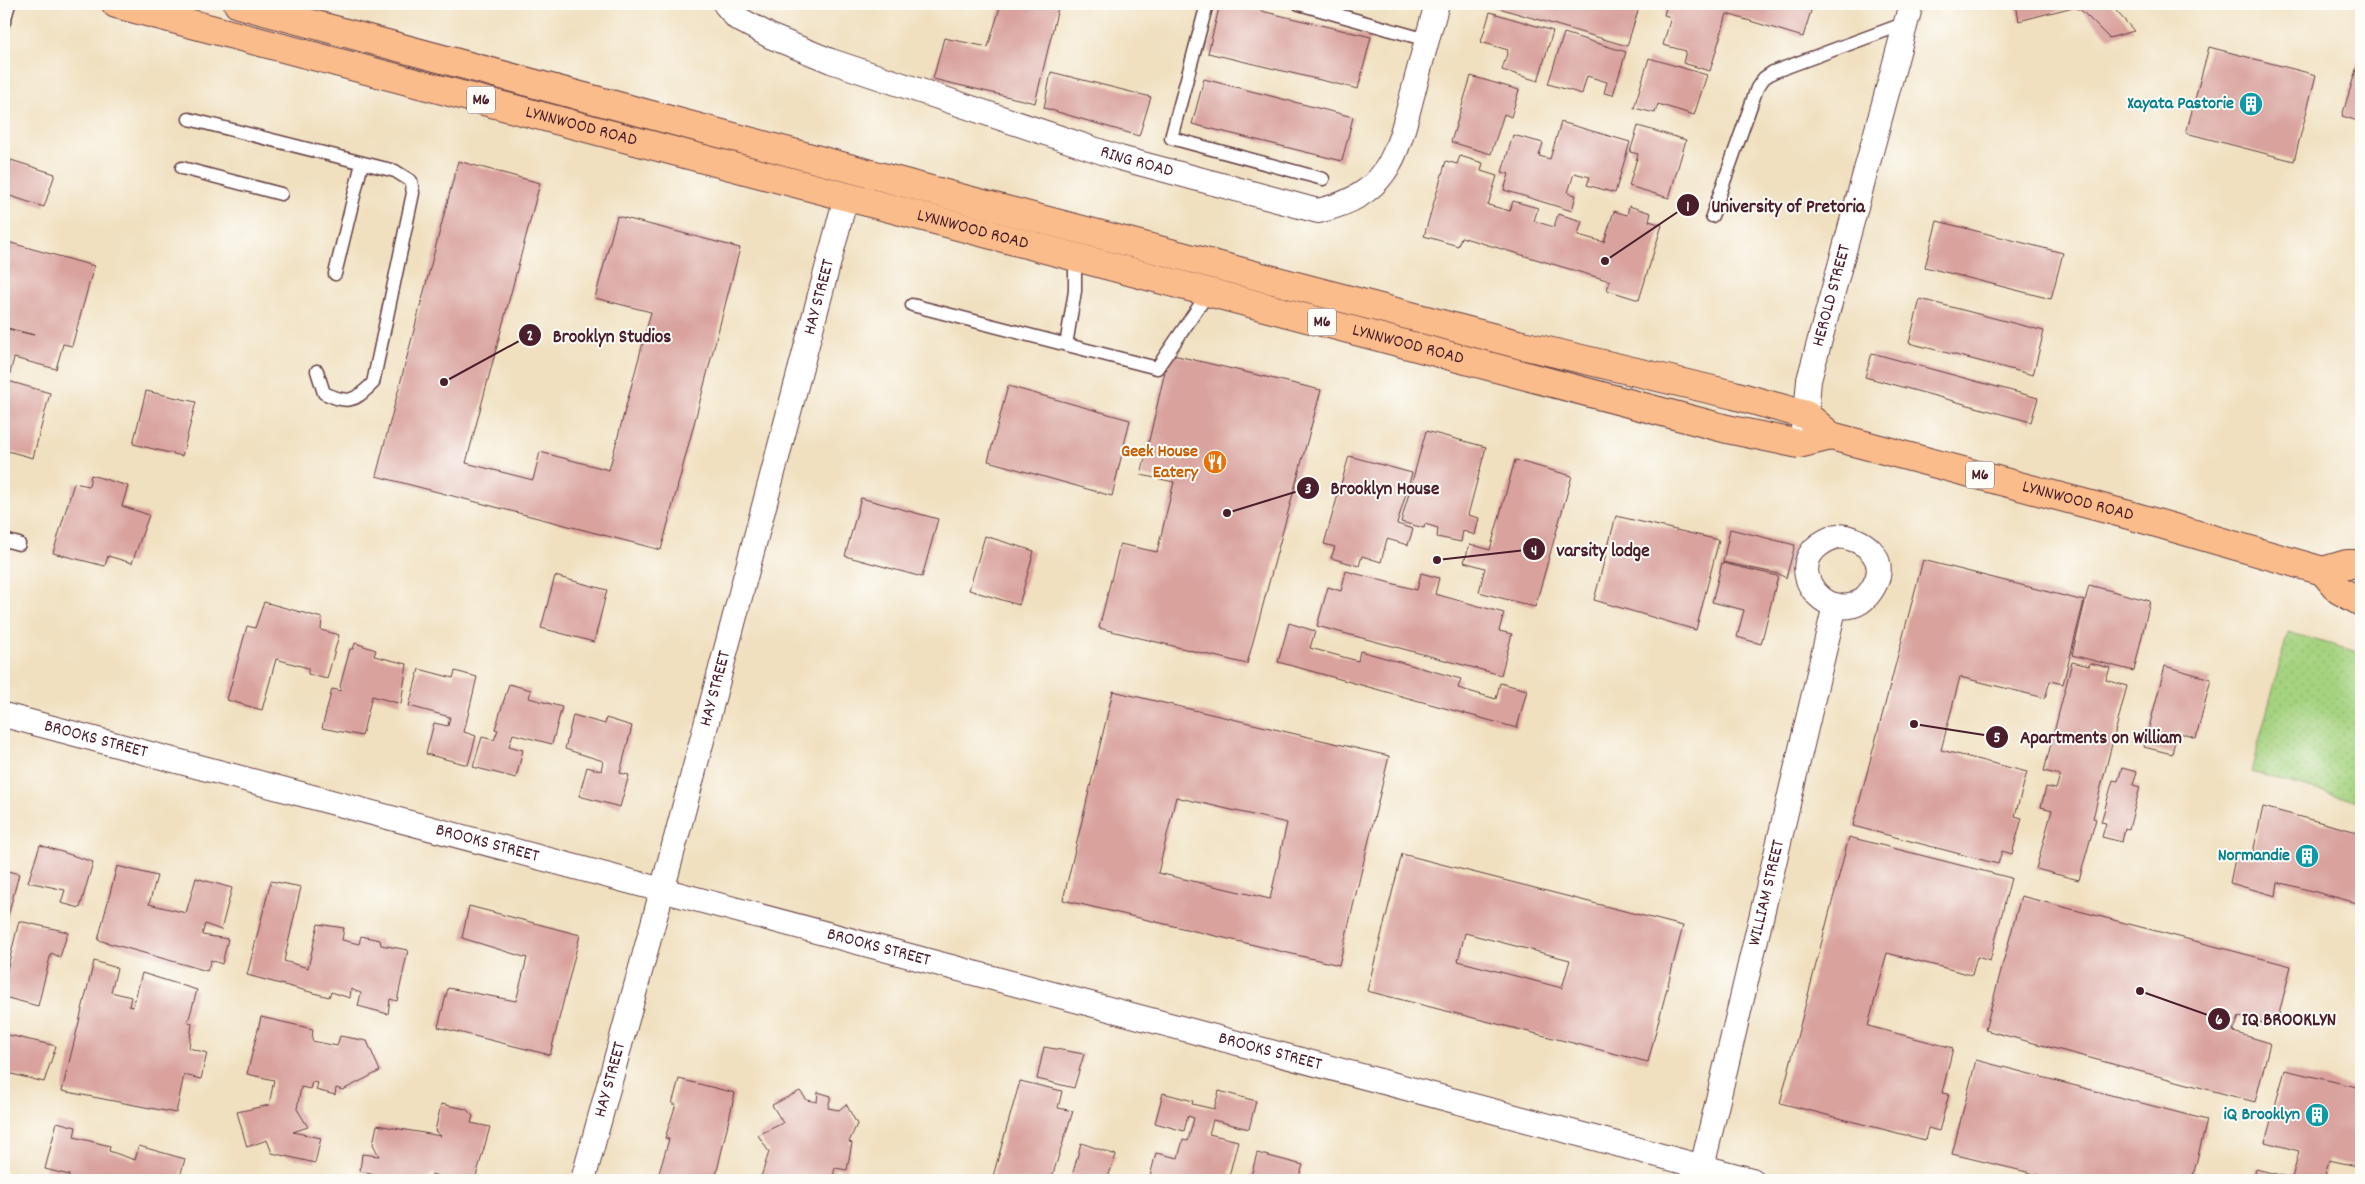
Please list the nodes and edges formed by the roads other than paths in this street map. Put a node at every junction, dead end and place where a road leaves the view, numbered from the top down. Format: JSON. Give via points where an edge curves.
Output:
{"nodes":[{"id":1,"x":9,"y":4,"type":"edge"},
{"id":2,"x":116,"y":4,"type":"edge"},
{"id":3,"x":238,"y":4,"type":"edge"},
{"id":4,"x":725,"y":4,"type":"edge"},
{"id":5,"x":1207,"y":4,"type":"edge"},
{"id":6,"x":1299,"y":4,"type":"edge"},
{"id":7,"x":1436,"y":4,"type":"edge"},
{"id":8,"x":1908,"y":13,"type":"edge"},
{"id":9,"x":4,"y":22,"type":"edge"},
{"id":10,"x":1427,"y":40,"type":"junction"},
{"id":11,"x":189,"y":119,"type":"dead end"},
{"id":12,"x":362,"y":163,"type":"junction"},
{"id":13,"x":182,"y":168,"type":"dead end"},
{"id":14,"x":1323,"y":179,"type":"dead end"},
{"id":15,"x":281,"y":194,"type":"dead end"},
{"id":16,"x":846,"y":197,"type":"junction"},
{"id":17,"x":1712,"y":216,"type":"dead end"},
{"id":18,"x":1075,"y":257,"type":"junction"},
{"id":19,"x":335,"y":274,"type":"dead end"},
{"id":20,"x":1210,"y":292,"type":"junction"},
{"id":21,"x":912,"y":305,"type":"dead end"},
{"id":22,"x":1066,"y":345,"type":"junction"},
{"id":23,"x":317,"y":371,"type":"dead end"},
{"id":24,"x":1806,"y":415,"type":"junction"},
{"id":25,"x":1830,"y":436,"type":"junction"},
{"id":26,"x":1799,"y":444,"type":"junction"},
{"id":27,"x":4,"y":540,"type":"edge"},
{"id":28,"x":19,"y":544,"type":"dead end"},
{"id":29,"x":2361,"y":564,"type":"edge"},
{"id":30,"x":2323,"y":571,"type":"junction"},
{"id":31,"x":2361,"y":602,"type":"edge"},
{"id":32,"x":1835,"y":605,"type":"dead end"},
{"id":33,"x":4,"y":715,"type":"edge"},
{"id":34,"x":662,"y":891,"type":"junction"},
{"id":35,"x":1701,"y":1174,"type":"edge"},
{"id":36,"x":583,"y":1180,"type":"edge"},
{"id":37,"x":1752,"y":1180,"type":"edge"}],
"edges":[{"from":1,"to":9,"type":"lane"},
{"from":2,"to":16,"type":"main road","name":"LYNNWOOD ROAD","number":"M6"},
{"from":3,"to":24,"type":"main road","name":"LYNNWOOD ROAD","number":"M6","via":[[958,198],[1518,344]]},
{"from":4,"to":10,"type":"street","name":"RING ROAD","via":[[744,22],[831,61],[1120,158],[1318,211],[1342,206],[1365,192],[1382,176],[1394,158]]},
{"from":5,"to":14,"type":"lane","via":[[1171,138]]},
{"from":6,"to":10,"type":"lane"},
{"from":7,"to":10,"type":"street","name":"RING ROAD"},
{"from":8,"to":17,"type":"lane","via":[[1764,78],[1757,88]]},
{"from":8,"to":24,"type":"street","name":"HEROLD STREET","via":[[1809,380]]},
{"from":11,"to":12,"type":"lane"},
{"from":12,"to":19,"type":"lane"},
{"from":12,"to":23,"type":"lane","via":[[404,175],[411,181],[413,193],[373,383],[360,396],[342,401],[324,393]]},
{"from":13,"to":15,"type":"lane"},
{"from":16,"to":18,"type":"main road","name":"LYNNWOOD ROAD","number":"M6"},
{"from":16,"to":34,"type":"street","name":"HAY STREET"},
{"from":18,"to":20,"type":"main road","name":"LYNNWOOD ROAD","number":"M6"},
{"from":18,"to":22,"type":"lane","via":[[1075,291]]},
{"from":20,"to":22,"type":"lane","via":[[1157,368]]},
{"from":20,"to":26,"type":"main road","name":"LYNNWOOD ROAD","number":"M6","via":[[1727,429]]},
{"from":21,"to":22,"type":"lane"},
{"from":24,"to":25,"type":"main road","name":"LYNNWOOD ROAD","number":"M6"},
{"from":24,"to":26,"type":"street","name":"HEROLD STREET"},
{"from":25,"to":26,"type":"main road","name":"LYNNWOOD ROAD","number":"M6"},
{"from":25,"to":30,"type":"main road","name":"LYNNWOOD ROAD","number":"M6","via":[[2110,510]]},
{"from":27,"to":28,"type":"lane"},
{"from":29,"to":30,"type":"main road","via":[[2347,564]]},
{"from":30,"to":31,"type":"main road","via":[[2339,590]]},
{"from":32,"to":35,"type":"street","name":"WILLIAM STREET"},
{"from":33,"to":34,"type":"street","name":"BROOKS STREET"},
{"from":34,"to":35,"type":"street","name":"BROOKS STREET"},
{"from":34,"to":36,"type":"street","name":"HAY STREET"},
{"from":35,"to":37,"type":"street","name":"BROOKS STREET"}]}
